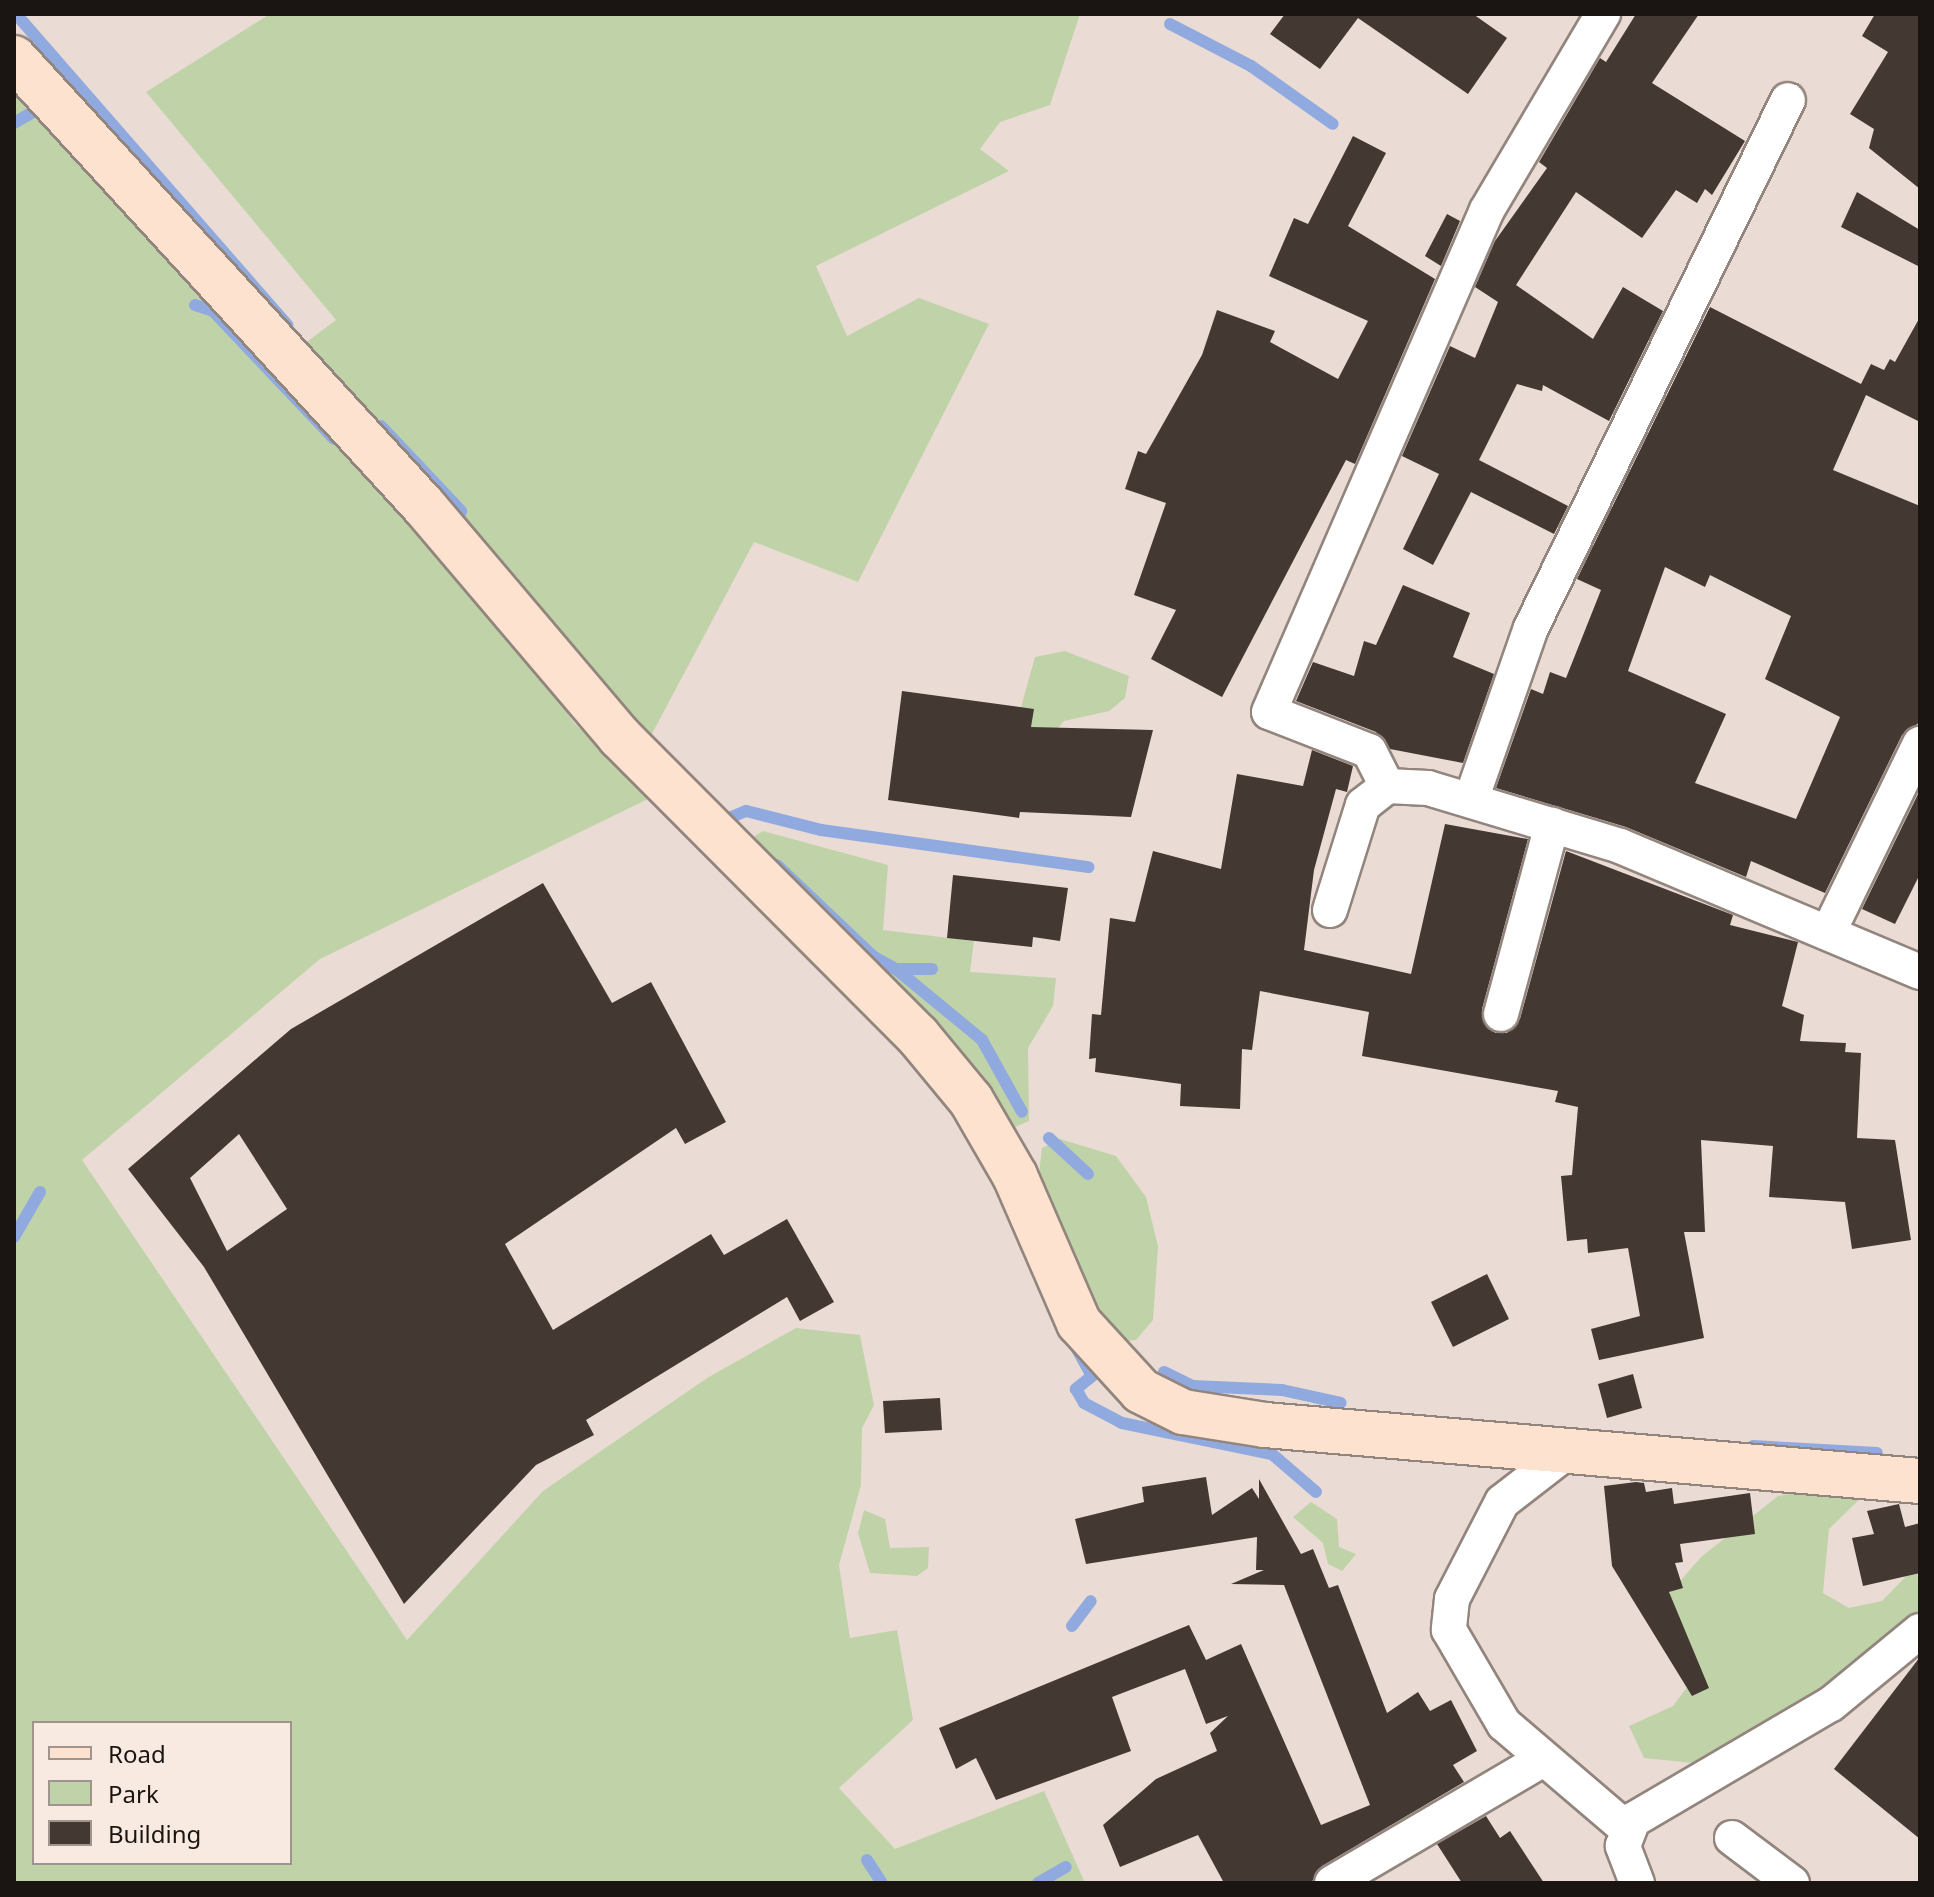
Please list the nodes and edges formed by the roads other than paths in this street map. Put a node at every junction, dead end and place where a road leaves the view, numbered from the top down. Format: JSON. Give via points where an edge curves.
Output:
{"nodes":[{"id":1,"x":1603,"y":14,"type":"edge"},
{"id":2,"x":14,"y":58,"type":"edge"},
{"id":3,"x":1788,"y":100,"type":"dead end"},
{"id":4,"x":1920,"y":744,"type":"edge"},
{"id":5,"x":1387,"y":786,"type":"junction"},
{"id":6,"x":1471,"y":800,"type":"junction"},
{"id":7,"x":1552,"y":825,"type":"junction"},
{"id":8,"x":1330,"y":910,"type":"dead end"},
{"id":9,"x":1830,"y":929,"type":"junction"},
{"id":10,"x":1920,"y":972,"type":"edge"},
{"id":11,"x":1501,"y":1014,"type":"dead end"},
{"id":12,"x":1564,"y":1454,"type":"junction"},
{"id":13,"x":1920,"y":1481,"type":"edge"},
{"id":14,"x":1920,"y":1631,"type":"edge"},
{"id":15,"x":1543,"y":1759,"type":"junction"},
{"id":16,"x":1628,"y":1830,"type":"junction"},
{"id":17,"x":1732,"y":1838,"type":"dead end"},
{"id":18,"x":1332,"y":1883,"type":"edge"},
{"id":19,"x":1637,"y":1883,"type":"edge"},
{"id":20,"x":1792,"y":1883,"type":"edge"}],
"edges":[{"from":1,"to":5,"type":"street","via":[[1487,210],[1269,712],[1369,751]]},
{"from":2,"to":12,"type":"street","via":[[424,506],[620,737],[918,1036],[979,1113],[1015,1176],[1079,1323],[1111,1366],[1183,1412]]},
{"from":3,"to":6,"type":"street","via":[[1531,628]]},
{"from":4,"to":9,"type":"street"},
{"from":5,"to":6,"type":"street"},
{"from":5,"to":8,"type":"street","via":[[1363,805]]},
{"from":6,"to":7,"type":"street"},
{"from":7,"to":9,"type":"street"},
{"from":7,"to":11,"type":"street"},
{"from":9,"to":10,"type":"street"},
{"from":12,"to":13,"type":"street"},
{"from":12,"to":15,"type":"street","via":[[1502,1502],[1450,1614],[1452,1646],[1504,1724]]},
{"from":14,"to":16,"type":"street","via":[[1831,1704],[1654,1804]]},
{"from":15,"to":16,"type":"street"},
{"from":15,"to":18,"type":"street"},
{"from":16,"to":19,"type":"street","via":[[1624,1855]]},
{"from":17,"to":20,"type":"street"}]}
